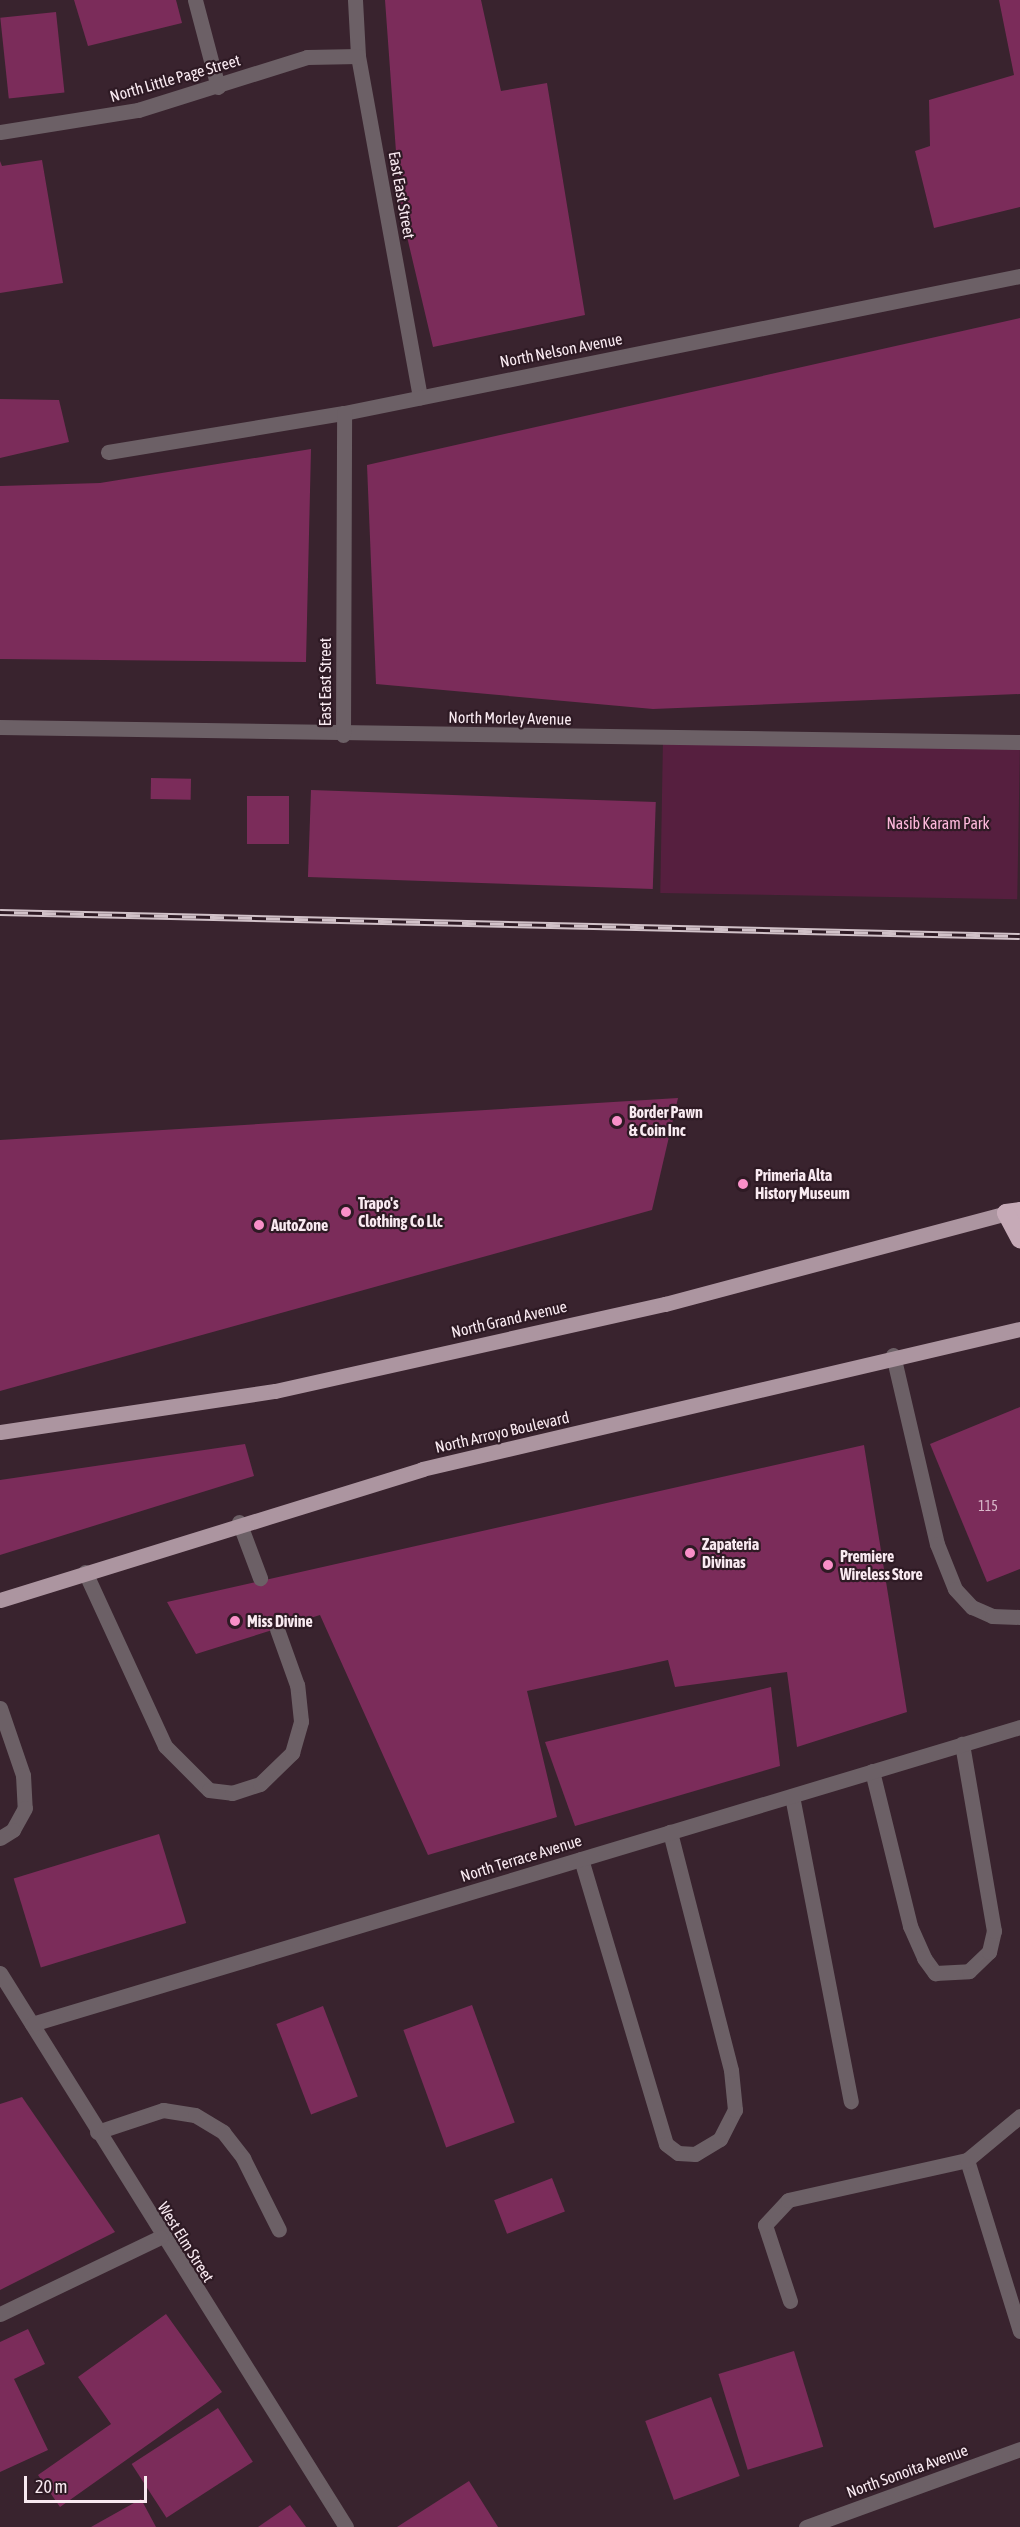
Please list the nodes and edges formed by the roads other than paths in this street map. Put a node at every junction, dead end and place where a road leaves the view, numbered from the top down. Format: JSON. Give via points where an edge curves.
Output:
{"nodes":[{"id":1,"x":195,"y":0,"type":"edge"},
{"id":2,"x":356,"y":0,"type":"edge"},
{"id":3,"x":358,"y":56,"type":"junction"},
{"id":4,"x":218,"y":87,"type":"junction"},
{"id":5,"x":0,"y":132,"type":"edge"},
{"id":6,"x":1020,"y":276,"type":"edge"},
{"id":7,"x":420,"y":397,"type":"junction"},
{"id":8,"x":344,"y":412,"type":"junction"},
{"id":9,"x":108,"y":452,"type":"dead end"},
{"id":10,"x":0,"y":727,"type":"edge"},
{"id":11,"x":343,"y":735,"type":"junction"},
{"id":12,"x":1020,"y":742,"type":"edge"},
{"id":13,"x":1013,"y":1212,"type":"edge"},
{"id":14,"x":1020,"y":1239,"type":"edge"},
{"id":15,"x":1020,"y":1329,"type":"edge"},
{"id":16,"x":893,"y":1355,"type":"junction"},
{"id":17,"x":0,"y":1432,"type":"edge"},
{"id":18,"x":239,"y":1522,"type":"junction"},
{"id":19,"x":86,"y":1572,"type":"junction"},
{"id":20,"x":260,"y":1578,"type":"dead end"},
{"id":21,"x":0,"y":1600,"type":"edge"},
{"id":22,"x":1020,"y":1617,"type":"edge"},
{"id":23,"x":278,"y":1629,"type":"dead end"},
{"id":24,"x":0,"y":1708,"type":"edge"},
{"id":25,"x":1020,"y":1727,"type":"edge"},
{"id":26,"x":962,"y":1744,"type":"junction"},
{"id":27,"x":872,"y":1771,"type":"junction"},
{"id":28,"x":792,"y":1796,"type":"junction"},
{"id":29,"x":670,"y":1833,"type":"junction"},
{"id":30,"x":0,"y":1838,"type":"edge"},
{"id":31,"x":581,"y":1859,"type":"junction"},
{"id":32,"x":0,"y":1973,"type":"edge"},
{"id":33,"x":32,"y":2024,"type":"junction"},
{"id":34,"x":851,"y":2100,"type":"dead end"},
{"id":35,"x":1016,"y":2125,"type":"edge"},
{"id":36,"x":97,"y":2132,"type":"junction"},
{"id":37,"x":967,"y":2160,"type":"junction"},
{"id":38,"x":279,"y":2230,"type":"dead end"},
{"id":39,"x":161,"y":2237,"type":"junction"},
{"id":40,"x":790,"y":2301,"type":"dead end"},
{"id":41,"x":0,"y":2314,"type":"edge"},
{"id":42,"x":1020,"y":2331,"type":"edge"},
{"id":43,"x":1020,"y":2449,"type":"edge"},
{"id":44,"x":346,"y":2527,"type":"edge"},
{"id":45,"x":806,"y":2527,"type":"edge"}],
"edges":[{"from":1,"to":4,"type":"street"},
{"from":2,"to":3,"type":"street","name":"East East Street"},
{"from":3,"to":4,"type":"street","name":"North Little Page Street","via":[[307,57]]},
{"from":3,"to":7,"type":"street","name":"East East Street"},
{"from":4,"to":5,"type":"street","name":"North Little Page Street","via":[[138,110]]},
{"from":6,"to":7,"type":"street","name":"North Nelson Avenue"},
{"from":7,"to":8,"type":"street","name":"North Nelson Avenue"},
{"from":8,"to":9,"type":"street","name":"North Nelson Avenue"},
{"from":8,"to":11,"type":"street","name":"East East Street"},
{"from":10,"to":11,"type":"street","name":"North Morley Avenue"},
{"from":11,"to":12,"type":"street","name":"North Morley Avenue"},
{"from":13,"to":14,"type":"highway"},
{"from":13,"to":17,"type":"main road","name":"North Grand Avenue","via":[[665,1304],[275,1391]]},
{"from":15,"to":16,"type":"main road","name":"North Arroyo Boulevard"},
{"from":16,"to":18,"type":"main road","name":"North Arroyo Boulevard","via":[[422,1469]]},
{"from":16,"to":22,"type":"street","via":[[937,1544],[955,1588],[972,1607],[992,1616]]},
{"from":18,"to":19,"type":"main road","name":"North Arroyo Boulevard"},
{"from":18,"to":20,"type":"street"},
{"from":19,"to":21,"type":"main road","name":"North Arroyo Boulevard"},
{"from":19,"to":23,"type":"street","via":[[165,1746],[209,1790],[232,1793],[260,1784],[292,1753],[301,1721],[297,1685]]},
{"from":24,"to":30,"type":"street","via":[[23,1775],[25,1808],[13,1830]]},
{"from":25,"to":26,"type":"street","name":"North Terrace Avenue"},
{"from":26,"to":27,"type":"street","name":"North Terrace Avenue"},
{"from":26,"to":27,"type":"street","via":[[994,1931],[989,1952],[969,1971],[935,1973],[924,1958],[910,1926]]},
{"from":27,"to":28,"type":"street","name":"North Terrace Avenue"},
{"from":28,"to":29,"type":"street","name":"North Terrace Avenue"},
{"from":28,"to":34,"type":"street"},
{"from":29,"to":31,"type":"street","name":"North Terrace Avenue"},
{"from":29,"to":31,"type":"street","via":[[731,2070],[735,2110],[720,2139],[695,2154],[678,2153],[666,2145]]},
{"from":31,"to":33,"type":"street","name":"North Terrace Avenue"},
{"from":32,"to":33,"type":"street","name":"West Elm Street"},
{"from":33,"to":36,"type":"street","name":"West Elm Street"},
{"from":35,"to":37,"type":"street"},
{"from":36,"to":38,"type":"street","via":[[163,2110],[195,2115],[223,2132],[243,2158]]},
{"from":36,"to":39,"type":"street","name":"West Elm Street"},
{"from":37,"to":40,"type":"street","via":[[788,2200],[765,2225]]},
{"from":37,"to":42,"type":"street"},
{"from":39,"to":41,"type":"street"},
{"from":39,"to":44,"type":"street","name":"West Elm Street"},
{"from":43,"to":45,"type":"street","name":"North Sonoita Avenue"}]}
